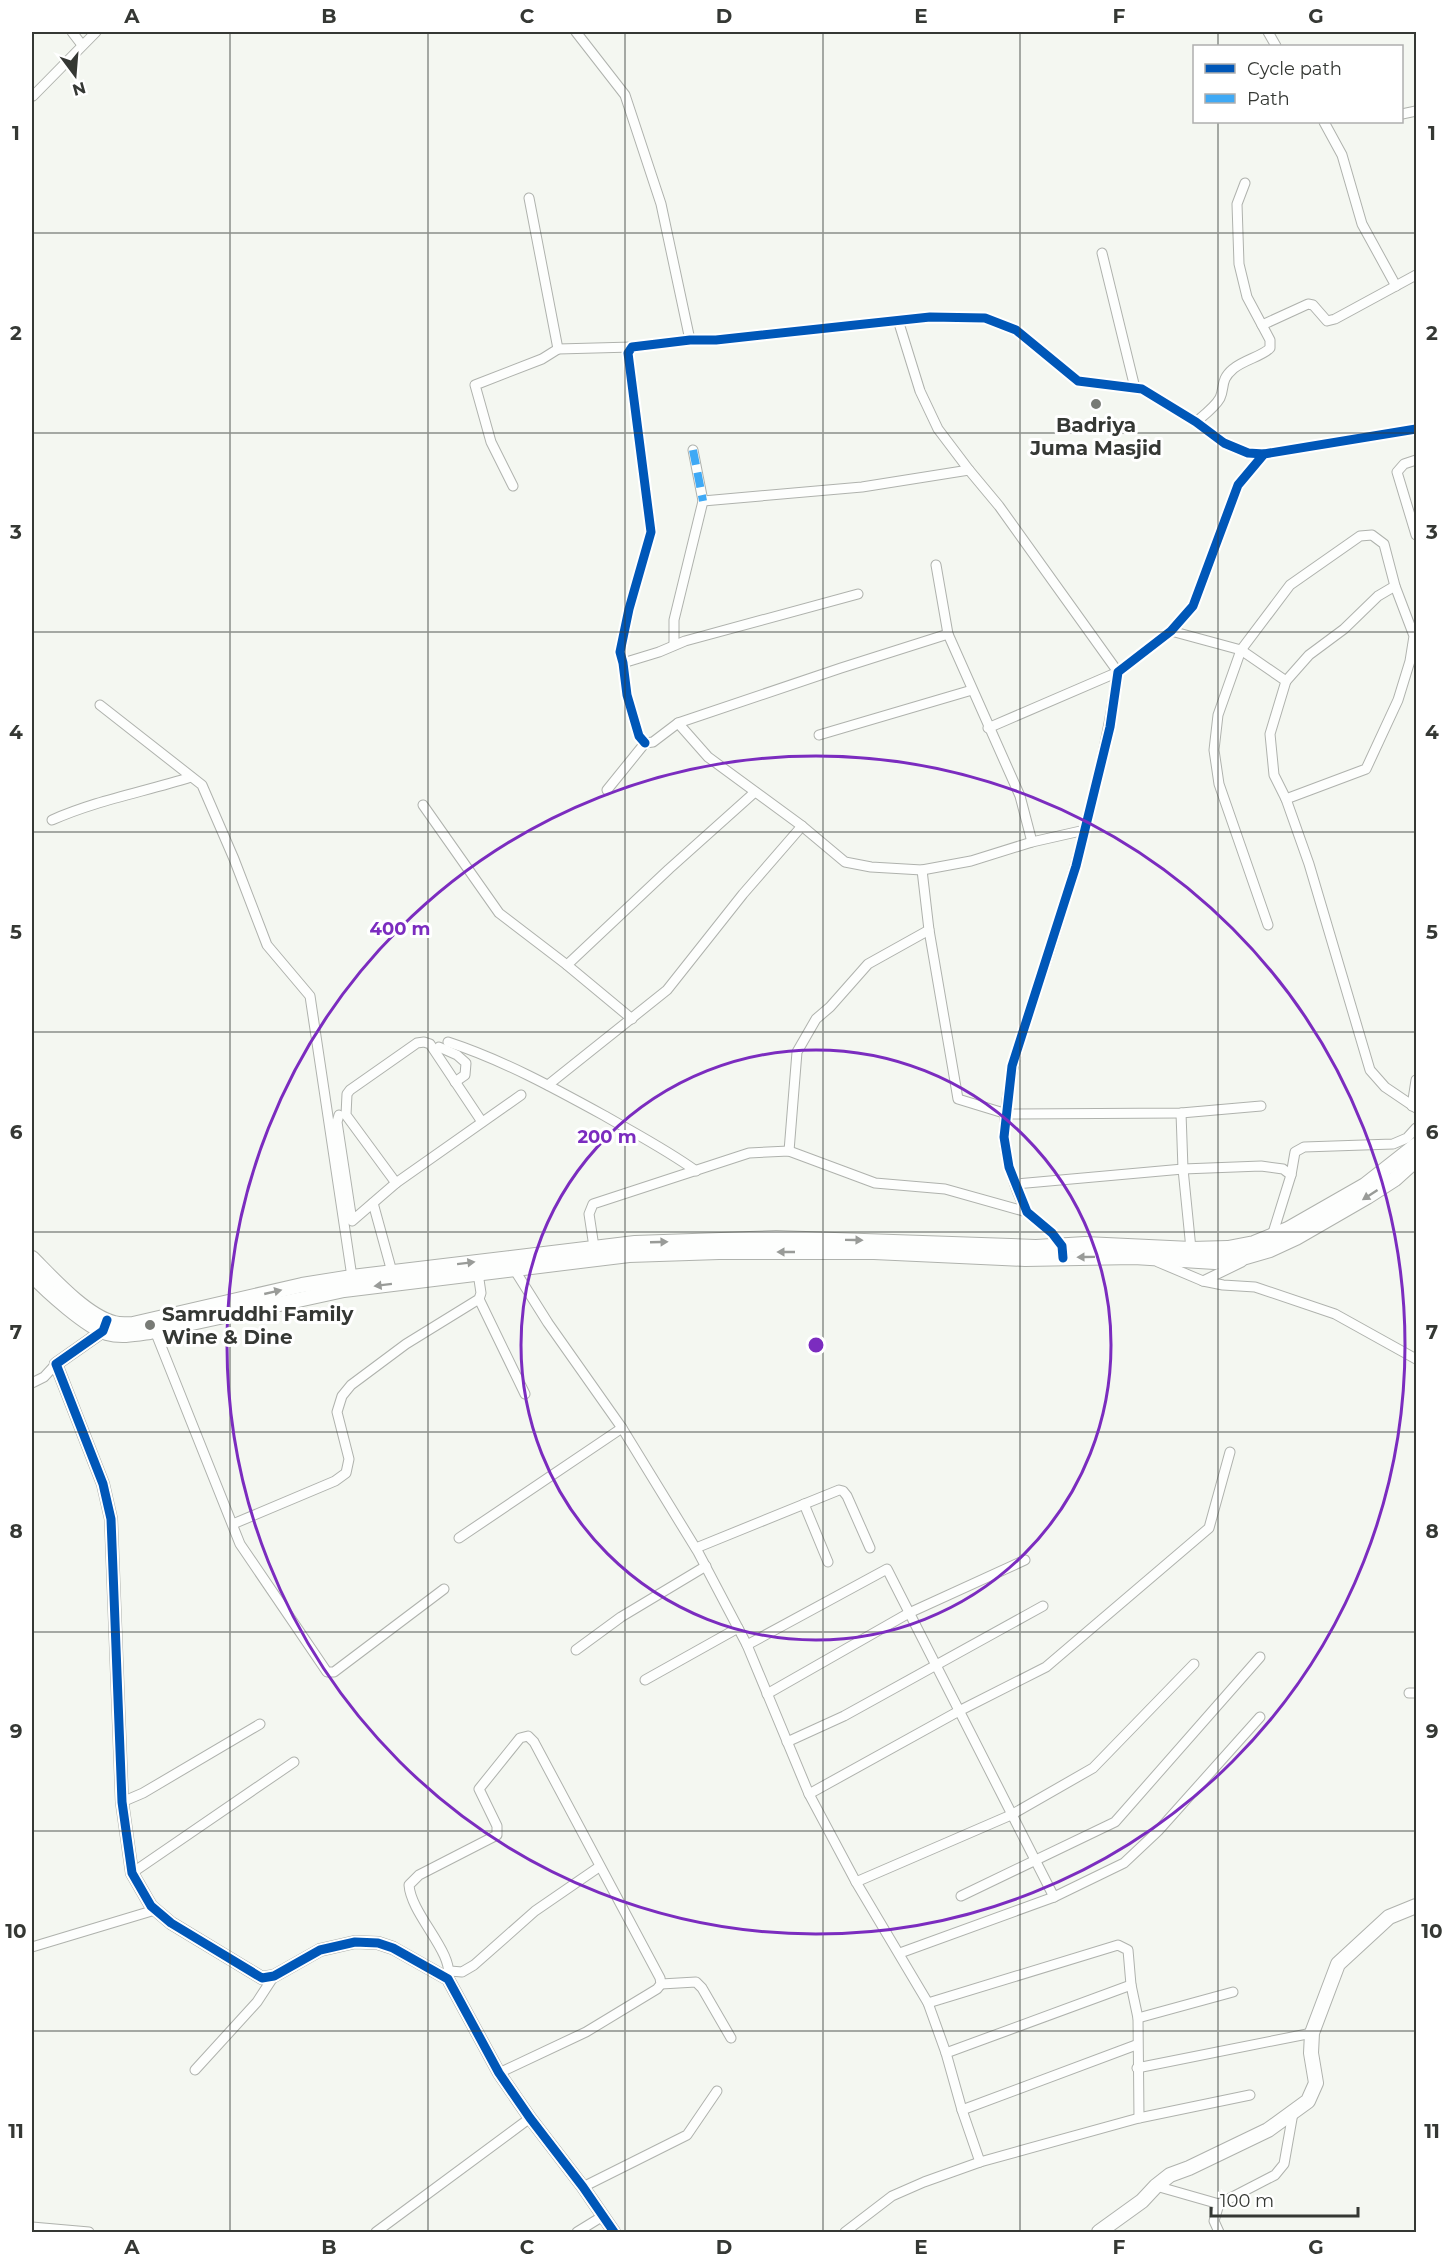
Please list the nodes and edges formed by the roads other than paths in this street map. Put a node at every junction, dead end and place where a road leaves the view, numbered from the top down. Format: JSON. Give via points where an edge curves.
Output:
{"nodes":[{"id":1,"x":72,"y":32,"type":"edge"},
{"id":2,"x":96,"y":32,"type":"edge"},
{"id":3,"x":576,"y":32,"type":"edge"},
{"id":4,"x":82,"y":45,"type":"junction"},
{"id":5,"x":32,"y":96,"type":"edge"},
{"id":6,"x":1325,"y":123,"type":"edge"},
{"id":7,"x":1245,"y":183,"type":"dead end"},
{"id":8,"x":529,"y":198,"type":"dead end"},
{"id":9,"x":1102,"y":253,"type":"dead end"},
{"id":10,"x":1416,"y":275,"type":"edge"},
{"id":11,"x":1396,"y":285,"type":"junction"},
{"id":12,"x":898,"y":320,"type":"junction"},
{"id":13,"x":1262,"y":325,"type":"junction"},
{"id":14,"x":690,"y":340,"type":"junction"},
{"id":15,"x":632,"y":347,"type":"junction"},
{"id":16,"x":558,"y":349,"type":"junction"},
{"id":17,"x":1135,"y":388,"type":"junction"},
{"id":18,"x":1196,"y":422,"type":"junction"},
{"id":19,"x":1416,"y":429,"type":"edge"},
{"id":20,"x":693,"y":450,"type":"dead end"},
{"id":21,"x":1264,"y":454,"type":"junction"},
{"id":22,"x":1416,"y":460,"type":"edge"},
{"id":23,"x":969,"y":470,"type":"junction"},
{"id":24,"x":513,"y":486,"type":"dead end"},
{"id":25,"x":703,"y":501,"type":"junction"},
{"id":26,"x":1416,"y":535,"type":"edge"},
{"id":27,"x":936,"y":565,"type":"dead end"},
{"id":28,"x":1395,"y":586,"type":"junction"},
{"id":29,"x":858,"y":594,"type":"dead end"},
{"id":30,"x":1171,"y":632,"type":"junction"},
{"id":31,"x":948,"y":634,"type":"junction"},
{"id":32,"x":674,"y":645,"type":"junction"},
{"id":33,"x":1241,"y":650,"type":"junction"},
{"id":34,"x":623,"y":663,"type":"junction"},
{"id":35,"x":1118,"y":672,"type":"junction"},
{"id":36,"x":1286,"y":681,"type":"junction"},
{"id":37,"x":972,"y":690,"type":"junction"},
{"id":38,"x":100,"y":705,"type":"dead end"},
{"id":39,"x":678,"y":723,"type":"junction"},
{"id":40,"x":988,"y":728,"type":"junction"},
{"id":41,"x":819,"y":735,"type":"dead end"},
{"id":42,"x":645,"y":743,"type":"junction"},
{"id":43,"x":191,"y":777,"type":"junction"},
{"id":44,"x":607,"y":790,"type":"dead end"},
{"id":45,"x":755,"y":792,"type":"junction"},
{"id":46,"x":1286,"y":799,"type":"junction"},
{"id":47,"x":423,"y":805,"type":"dead end"},
{"id":48,"x":52,"y":820,"type":"dead end"},
{"id":49,"x":802,"y":826,"type":"junction"},
{"id":50,"x":1085,"y":830,"type":"junction"},
{"id":51,"x":1032,"y":842,"type":"junction"},
{"id":52,"x":922,"y":870,"type":"junction"},
{"id":53,"x":1268,"y":925,"type":"dead end"},
{"id":54,"x":929,"y":930,"type":"junction"},
{"id":55,"x":567,"y":965,"type":"junction"},
{"id":56,"x":632,"y":1019,"type":"junction"},
{"id":57,"x":448,"y":1042,"type":"dead end"},
{"id":58,"x":439,"y":1047,"type":"dead end"},
{"id":59,"x":1416,"y":1080,"type":"edge"},
{"id":60,"x":455,"y":1082,"type":"junction"},
{"id":61,"x":549,"y":1085,"type":"junction"},
{"id":62,"x":521,"y":1095,"type":"dead end"},
{"id":63,"x":1261,"y":1106,"type":"dead end"},
{"id":64,"x":1414,"y":1107,"type":"edge"},
{"id":65,"x":1181,"y":1113,"type":"junction"},
{"id":66,"x":339,"y":1114,"type":"dead end"},
{"id":67,"x":1006,"y":1114,"type":"junction"},
{"id":68,"x":482,"y":1122,"type":"junction"},
{"id":69,"x":1416,"y":1128,"type":"edge"},
{"id":70,"x":1416,"y":1145,"type":"edge"},
{"id":71,"x":789,"y":1151,"type":"junction"},
{"id":72,"x":1416,"y":1160,"type":"edge"},
{"id":73,"x":1183,"y":1169,"type":"junction"},
{"id":74,"x":696,"y":1171,"type":"junction"},
{"id":75,"x":1291,"y":1175,"type":"junction"},
{"id":76,"x":396,"y":1184,"type":"junction"},
{"id":77,"x":1016,"y":1184,"type":"junction"},
{"id":78,"x":373,"y":1203,"type":"junction"},
{"id":79,"x":1027,"y":1212,"type":"junction"},
{"id":80,"x":1272,"y":1236,"type":"junction"},
{"id":81,"x":594,"y":1247,"type":"junction"},
{"id":82,"x":1191,"y":1249,"type":"junction"},
{"id":83,"x":1109,"y":1251,"type":"junction"},
{"id":84,"x":1062,"y":1252,"type":"junction"},
{"id":85,"x":571,"y":1256,"type":"junction"},
{"id":86,"x":1245,"y":1257,"type":"junction"},
{"id":87,"x":32,"y":1258,"type":"edge"},
{"id":88,"x":1150,"y":1258,"type":"junction"},
{"id":89,"x":514,"y":1269,"type":"junction"},
{"id":90,"x":392,"y":1272,"type":"junction"},
{"id":91,"x":432,"y":1273,"type":"junction"},
{"id":92,"x":478,"y":1273,"type":"junction"},
{"id":93,"x":32,"y":1275,"type":"edge"},
{"id":94,"x":352,"y":1277,"type":"junction"},
{"id":95,"x":1203,"y":1281,"type":"junction"},
{"id":96,"x":479,"y":1299,"type":"junction"},
{"id":97,"x":153,"y":1325,"type":"junction"},
{"id":98,"x":105,"y":1326,"type":"junction"},
{"id":99,"x":1416,"y":1359,"type":"edge"},
{"id":100,"x":56,"y":1364,"type":"junction"},
{"id":101,"x":44,"y":1377,"type":"junction"},
{"id":102,"x":32,"y":1383,"type":"edge"},
{"id":103,"x":32,"y":1392,"type":"edge"},
{"id":104,"x":525,"y":1394,"type":"dead end"},
{"id":105,"x":622,"y":1428,"type":"junction"},
{"id":106,"x":1230,"y":1452,"type":"dead end"},
{"id":107,"x":804,"y":1504,"type":"junction"},
{"id":108,"x":232,"y":1524,"type":"junction"},
{"id":109,"x":459,"y":1538,"type":"dead end"},
{"id":110,"x":696,"y":1548,"type":"junction"},
{"id":111,"x":870,"y":1548,"type":"dead end"},
{"id":112,"x":1025,"y":1560,"type":"dead end"},
{"id":113,"x":828,"y":1562,"type":"dead end"},
{"id":114,"x":706,"y":1566,"type":"junction"},
{"id":115,"x":444,"y":1589,"type":"dead end"},
{"id":116,"x":1043,"y":1606,"type":"dead end"},
{"id":117,"x":909,"y":1613,"type":"junction"},
{"id":118,"x":738,"y":1628,"type":"junction"},
{"id":119,"x":747,"y":1645,"type":"junction"},
{"id":120,"x":576,"y":1650,"type":"dead end"},
{"id":121,"x":1260,"y":1658,"type":"dead end"},
{"id":122,"x":1194,"y":1664,"type":"dead end"},
{"id":123,"x":935,"y":1666,"type":"junction"},
{"id":124,"x":645,"y":1680,"type":"dead end"},
{"id":125,"x":767,"y":1694,"type":"junction"},
{"id":126,"x":959,"y":1711,"type":"junction"},
{"id":127,"x":1260,"y":1717,"type":"dead end"},
{"id":128,"x":260,"y":1724,"type":"dead end"},
{"id":129,"x":787,"y":1742,"type":"junction"},
{"id":130,"x":294,"y":1762,"type":"dead end"},
{"id":131,"x":809,"y":1794,"type":"junction"},
{"id":132,"x":122,"y":1802,"type":"junction"},
{"id":133,"x":1011,"y":1815,"type":"junction"},
{"id":134,"x":1034,"y":1861,"type":"junction"},
{"id":135,"x":599,"y":1867,"type":"junction"},
{"id":136,"x":132,"y":1873,"type":"junction"},
{"id":137,"x":856,"y":1882,"type":"junction"},
{"id":138,"x":961,"y":1896,"type":"dead end"},
{"id":139,"x":1054,"y":1898,"type":"junction"},
{"id":140,"x":1416,"y":1906,"type":"edge"},
{"id":141,"x":155,"y":1910,"type":"junction"},
{"id":142,"x":32,"y":1947,"type":"edge"},
{"id":143,"x":900,"y":1953,"type":"junction"},
{"id":144,"x":449,"y":1975,"type":"junction"},
{"id":145,"x":274,"y":1976,"type":"junction"},
{"id":146,"x":661,"y":1984,"type":"junction"},
{"id":147,"x":1131,"y":1985,"type":"junction"},
{"id":148,"x":1233,"y":1992,"type":"dead end"},
{"id":149,"x":928,"y":2003,"type":"junction"},
{"id":150,"x":1138,"y":2018,"type":"junction"},
{"id":151,"x":1312,"y":2033,"type":"junction"},
{"id":152,"x":731,"y":2038,"type":"dead end"},
{"id":153,"x":1136,"y":2045,"type":"junction"},
{"id":154,"x":946,"y":2053,"type":"junction"},
{"id":155,"x":1137,"y":2068,"type":"junction"},
{"id":156,"x":195,"y":2070,"type":"dead end"},
{"id":157,"x":499,"y":2073,"type":"junction"},
{"id":158,"x":717,"y":2091,"type":"dead end"},
{"id":159,"x":1250,"y":2094,"type":"dead end"},
{"id":160,"x":962,"y":2110,"type":"junction"},
{"id":161,"x":1293,"y":2113,"type":"junction"},
{"id":162,"x":530,"y":2118,"type":"junction"},
{"id":163,"x":1139,"y":2118,"type":"junction"},
{"id":164,"x":980,"y":2162,"type":"junction"},
{"id":165,"x":1156,"y":2186,"type":"junction"},
{"id":166,"x":583,"y":2187,"type":"junction"},
{"id":167,"x":1219,"y":2204,"type":"junction"},
{"id":168,"x":603,"y":2216,"type":"junction"},
{"id":169,"x":32,"y":2227,"type":"edge"},
{"id":170,"x":89,"y":2232,"type":"edge"},
{"id":171,"x":376,"y":2232,"type":"edge"},
{"id":172,"x":577,"y":2232,"type":"edge"},
{"id":173,"x":614,"y":2232,"type":"edge"},
{"id":174,"x":844,"y":2232,"type":"edge"},
{"id":175,"x":1099,"y":2232,"type":"edge"},
{"id":176,"x":1219,"y":2232,"type":"edge"}],
"edges":[{"from":1,"to":4,"type":"street"},
{"from":2,"to":4,"type":"street"},
{"from":3,"to":14,"type":"street","via":[[625,95],[661,204]]},
{"from":4,"to":5,"type":"street"},
{"from":6,"to":11,"type":"street","via":[[1342,155],[1362,224]]},
{"from":7,"to":13,"type":"street","via":[[1237,204],[1239,264],[1247,297]]},
{"from":8,"to":16,"type":"street"},
{"from":9,"to":17,"type":"street"},
{"from":10,"to":11,"type":"street"},
{"from":11,"to":13,"type":"street","via":[[1335,319],[1327,321],[1308,304]]},
{"from":12,"to":14,"type":"street"},
{"from":12,"to":17,"type":"street","via":[[985,318],[1016,330],[1078,381]]},
{"from":12,"to":23,"type":"street","via":[[920,392],[938,429]]},
{"from":13,"to":18,"type":"street","via":[[1270,340],[1268,351],[1234,368],[1221,386],[1220,399]]},
{"from":14,"to":15,"type":"street"},
{"from":15,"to":16,"type":"street"},
{"from":15,"to":34,"type":"street","via":[[628,353],[651,532],[629,609],[620,652]]},
{"from":16,"to":24,"type":"street","via":[[475,385],[491,442]]},
{"from":17,"to":18,"type":"street"},
{"from":18,"to":21,"type":"street","via":[[1224,444]]},
{"from":19,"to":21,"type":"street"},
{"from":20,"to":25,"type":"street"},
{"from":21,"to":30,"type":"street","via":[[1238,485],[1192,606]]},
{"from":22,"to":26,"type":"street","via":[[1404,464],[1397,472]]},
{"from":23,"to":25,"type":"street","via":[[862,487]]},
{"from":23,"to":35,"type":"street"},
{"from":25,"to":32,"type":"street","via":[[674,620]]},
{"from":27,"to":31,"type":"street"},
{"from":28,"to":33,"type":"street","via":[[1384,544],[1372,535],[1360,536],[1290,585]]},
{"from":28,"to":36,"type":"street","via":[[1309,656]]},
{"from":28,"to":46,"type":"street","via":[[1414,636],[1398,700],[1366,769]]},
{"from":29,"to":32,"type":"street"},
{"from":30,"to":33,"type":"street"},
{"from":30,"to":35,"type":"street"},
{"from":31,"to":37,"type":"street"},
{"from":31,"to":39,"type":"street"},
{"from":32,"to":34,"type":"street"},
{"from":33,"to":36,"type":"street"},
{"from":33,"to":53,"type":"street","via":[[1218,715],[1214,750],[1219,784]]},
{"from":34,"to":42,"type":"street","via":[[627,695],[639,736]]},
{"from":35,"to":40,"type":"street"},
{"from":35,"to":50,"type":"street","via":[[1110,727]]},
{"from":36,"to":46,"type":"street","via":[[1270,734],[1274,776]]},
{"from":37,"to":40,"type":"street"},
{"from":37,"to":41,"type":"street"},
{"from":38,"to":43,"type":"street"},
{"from":39,"to":42,"type":"street","via":[[653,742]]},
{"from":39,"to":45,"type":"street","via":[[708,757]]},
{"from":40,"to":51,"type":"street","via":[[1020,796]]},
{"from":42,"to":44,"type":"street"},
{"from":43,"to":48,"type":"street","via":[[91,804]]},
{"from":43,"to":94,"type":"street","via":[[202,785],[267,945],[310,996]]},
{"from":45,"to":49,"type":"street"},
{"from":45,"to":55,"type":"street"},
{"from":46,"to":64,"type":"street","via":[[1370,1070],[1385,1087]]},
{"from":47,"to":55,"type":"street","via":[[499,913]]},
{"from":49,"to":52,"type":"street","via":[[845,862]]},
{"from":49,"to":56,"type":"street","via":[[667,990]]},
{"from":50,"to":51,"type":"street"},
{"from":50,"to":67,"type":"street","via":[[1012,1065]]},
{"from":51,"to":52,"type":"street","via":[[971,861]]},
{"from":52,"to":54,"type":"street"},
{"from":54,"to":67,"type":"street","via":[[958,1100]]},
{"from":54,"to":71,"type":"street","via":[[868,964],[816,1018],[797,1052]]},
{"from":55,"to":56,"type":"street"},
{"from":56,"to":61,"type":"street"},
{"from":57,"to":61,"type":"street"},
{"from":58,"to":60,"type":"street","via":[[466,1063],[465,1075]]},
{"from":59,"to":64,"type":"street"},
{"from":60,"to":68,"type":"street"},
{"from":60,"to":76,"type":"street","via":[[430,1044],[424,1042],[417,1043],[347,1094],[346,1115]]},
{"from":61,"to":74,"type":"street","via":[[675,1155]]},
{"from":62,"to":68,"type":"street"},
{"from":63,"to":65,"type":"street"},
{"from":65,"to":67,"type":"street"},
{"from":65,"to":73,"type":"street"},
{"from":66,"to":78,"type":"street","via":[[352,1221]]},
{"from":67,"to":77,"type":"street","via":[[1004,1137]]},
{"from":68,"to":76,"type":"street"},
{"from":69,"to":75,"type":"street","via":[[1407,1138],[1393,1144],[1304,1147],[1295,1152]]},
{"from":70,"to":80,"type":"main road","via":[[1365,1185]]},
{"from":71,"to":74,"type":"street","via":[[749,1153]]},
{"from":71,"to":79,"type":"street","via":[[875,1183],[945,1189]]},
{"from":72,"to":86,"type":"main road","one_way":true,"via":[[1395,1179],[1336,1217],[1270,1250]]},
{"from":73,"to":75,"type":"street","via":[[1261,1166],[1282,1169]]},
{"from":73,"to":77,"type":"street"},
{"from":73,"to":82,"type":"street"},
{"from":74,"to":81,"type":"street","via":[[593,1204],[589,1214]]},
{"from":75,"to":80,"type":"street"},
{"from":76,"to":78,"type":"street"},
{"from":77,"to":79,"type":"street"},
{"from":78,"to":90,"type":"street"},
{"from":79,"to":84,"type":"street","via":[[1052,1233]]},
{"from":80,"to":82,"type":"main road","via":[[1228,1248]]},
{"from":81,"to":84,"type":"main road","one_way":true,"via":[[776,1238],[1036,1246]]},
{"from":81,"to":85,"type":"main road"},
{"from":82,"to":83,"type":"main road"},
{"from":83,"to":84,"type":"main road"},
{"from":83,"to":88,"type":"main road"},
{"from":84,"to":85,"type":"main road","one_way":true,"via":[[1024,1259],[874,1252],[719,1251]]},
{"from":85,"to":89,"type":"main road"},
{"from":91,"to":85,"type":"main road","one_way":true},
{"from":86,"to":88,"type":"main road","via":[[1215,1262]]},
{"from":86,"to":95,"type":"street"},
{"from":87,"to":98,"type":"main road"},
{"from":88,"to":95,"type":"street"},
{"from":89,"to":92,"type":"main road"},
{"from":89,"to":105,"type":"street"},
{"from":90,"to":91,"type":"main road"},
{"from":90,"to":94,"type":"main road"},
{"from":91,"to":92,"type":"main road"},
{"from":91,"to":97,"type":"main road","one_way":true},
{"from":92,"to":96,"type":"street"},
{"from":93,"to":98,"type":"main road","via":[[70,1309]]},
{"from":97,"to":94,"type":"main road","one_way":true,"via":[[302,1285]]},
{"from":95,"to":99,"type":"street","via":[[1263,1289],[1335,1314]]},
{"from":96,"to":104,"type":"street"},
{"from":96,"to":108,"type":"street","via":[[406,1344],[342,1396],[337,1412],[349,1459],[346,1473]]},
{"from":97,"to":98,"type":"main road","via":[[122,1335]]},
{"from":97,"to":108,"type":"street"},
{"from":98,"to":100,"type":"street"},
{"from":100,"to":101,"type":"street"},
{"from":100,"to":132,"type":"street","via":[[103,1484],[111,1519]]},
{"from":101,"to":102,"type":"street"},
{"from":101,"to":103,"type":"street"},
{"from":105,"to":109,"type":"street"},
{"from":105,"to":110,"type":"street"},
{"from":106,"to":126,"type":"street","via":[[1209,1528],[1046,1667]]},
{"from":107,"to":110,"type":"street"},
{"from":107,"to":111,"type":"street","via":[[843,1491]]},
{"from":107,"to":113,"type":"street"},
{"from":108,"to":115,"type":"street","via":[[240,1544],[327,1672],[334,1672]]},
{"from":110,"to":114,"type":"street"},
{"from":112,"to":117,"type":"street"},
{"from":114,"to":118,"type":"street"},
{"from":114,"to":120,"type":"street","via":[[621,1617]]},
{"from":116,"to":123,"type":"street"},
{"from":117,"to":119,"type":"street","via":[[887,1569]]},
{"from":117,"to":123,"type":"street"},
{"from":117,"to":125,"type":"street"},
{"from":118,"to":119,"type":"street"},
{"from":118,"to":124,"type":"street"},
{"from":119,"to":125,"type":"street"},
{"from":121,"to":134,"type":"street","via":[[1115,1822]]},
{"from":122,"to":133,"type":"street","via":[[1093,1767]]},
{"from":123,"to":126,"type":"street"},
{"from":123,"to":129,"type":"street"},
{"from":125,"to":129,"type":"street"},
{"from":126,"to":131,"type":"street"},
{"from":126,"to":133,"type":"street"},
{"from":127,"to":139,"type":"street","via":[[1158,1831],[1124,1863]]},
{"from":128,"to":132,"type":"street"},
{"from":129,"to":131,"type":"street"},
{"from":130,"to":136,"type":"street"},
{"from":131,"to":137,"type":"street"},
{"from":132,"to":136,"type":"street"},
{"from":133,"to":134,"type":"street"},
{"from":133,"to":137,"type":"street"},
{"from":134,"to":138,"type":"street"},
{"from":134,"to":139,"type":"street"},
{"from":135,"to":144,"type":"street","via":[[535,1911],[474,1965]]},
{"from":135,"to":144,"type":"street","via":[[534,1742],[528,1736],[520,1738],[479,1789],[497,1826],[497,1835],[419,1875],[409,1885],[411,1899],[438,1945]]},
{"from":135,"to":146,"type":"street"},
{"from":136,"to":141,"type":"street"},
{"from":137,"to":143,"type":"street"},
{"from":139,"to":143,"type":"street"},
{"from":140,"to":151,"type":"main road","via":[[1389,1917],[1338,1964]]},
{"from":141,"to":142,"type":"street"},
{"from":141,"to":145,"type":"street","via":[[262,1977]]},
{"from":143,"to":149,"type":"street"},
{"from":144,"to":145,"type":"street","via":[[378,1942],[355,1942],[320,1950]]},
{"from":144,"to":157,"type":"street"},
{"from":145,"to":156,"type":"street","via":[[257,2002]]},
{"from":146,"to":152,"type":"street","via":[[696,1982]]},
{"from":146,"to":157,"type":"street","via":[[586,2032]]},
{"from":147,"to":149,"type":"street","via":[[1128,1950],[1118,1945]]},
{"from":147,"to":150,"type":"street"},
{"from":147,"to":154,"type":"street"},
{"from":148,"to":150,"type":"street"},
{"from":149,"to":154,"type":"street"},
{"from":150,"to":153,"type":"street"},
{"from":151,"to":155,"type":"street"},
{"from":151,"to":161,"type":"main road","via":[[1316,2083],[1308,2101]]},
{"from":153,"to":155,"type":"street"},
{"from":153,"to":160,"type":"street"},
{"from":154,"to":160,"type":"street"},
{"from":155,"to":163,"type":"street"},
{"from":157,"to":162,"type":"street"},
{"from":158,"to":166,"type":"street","via":[[687,2135]]},
{"from":159,"to":163,"type":"street"},
{"from":160,"to":164,"type":"street"},
{"from":161,"to":165,"type":"main road","via":[[1268,2130],[1170,2175]]},
{"from":161,"to":167,"type":"street","via":[[1284,2164],[1275,2175]]},
{"from":162,"to":166,"type":"street"},
{"from":162,"to":171,"type":"street"},
{"from":163,"to":164,"type":"street"},
{"from":164,"to":174,"type":"street","via":[[892,2196]]},
{"from":165,"to":167,"type":"street"},
{"from":165,"to":175,"type":"main road"},
{"from":166,"to":168,"type":"street"},
{"from":167,"to":176,"type":"street","via":[[1214,2221]]},
{"from":168,"to":172,"type":"street"},
{"from":168,"to":173,"type":"street"},
{"from":169,"to":170,"type":"street"}]}
